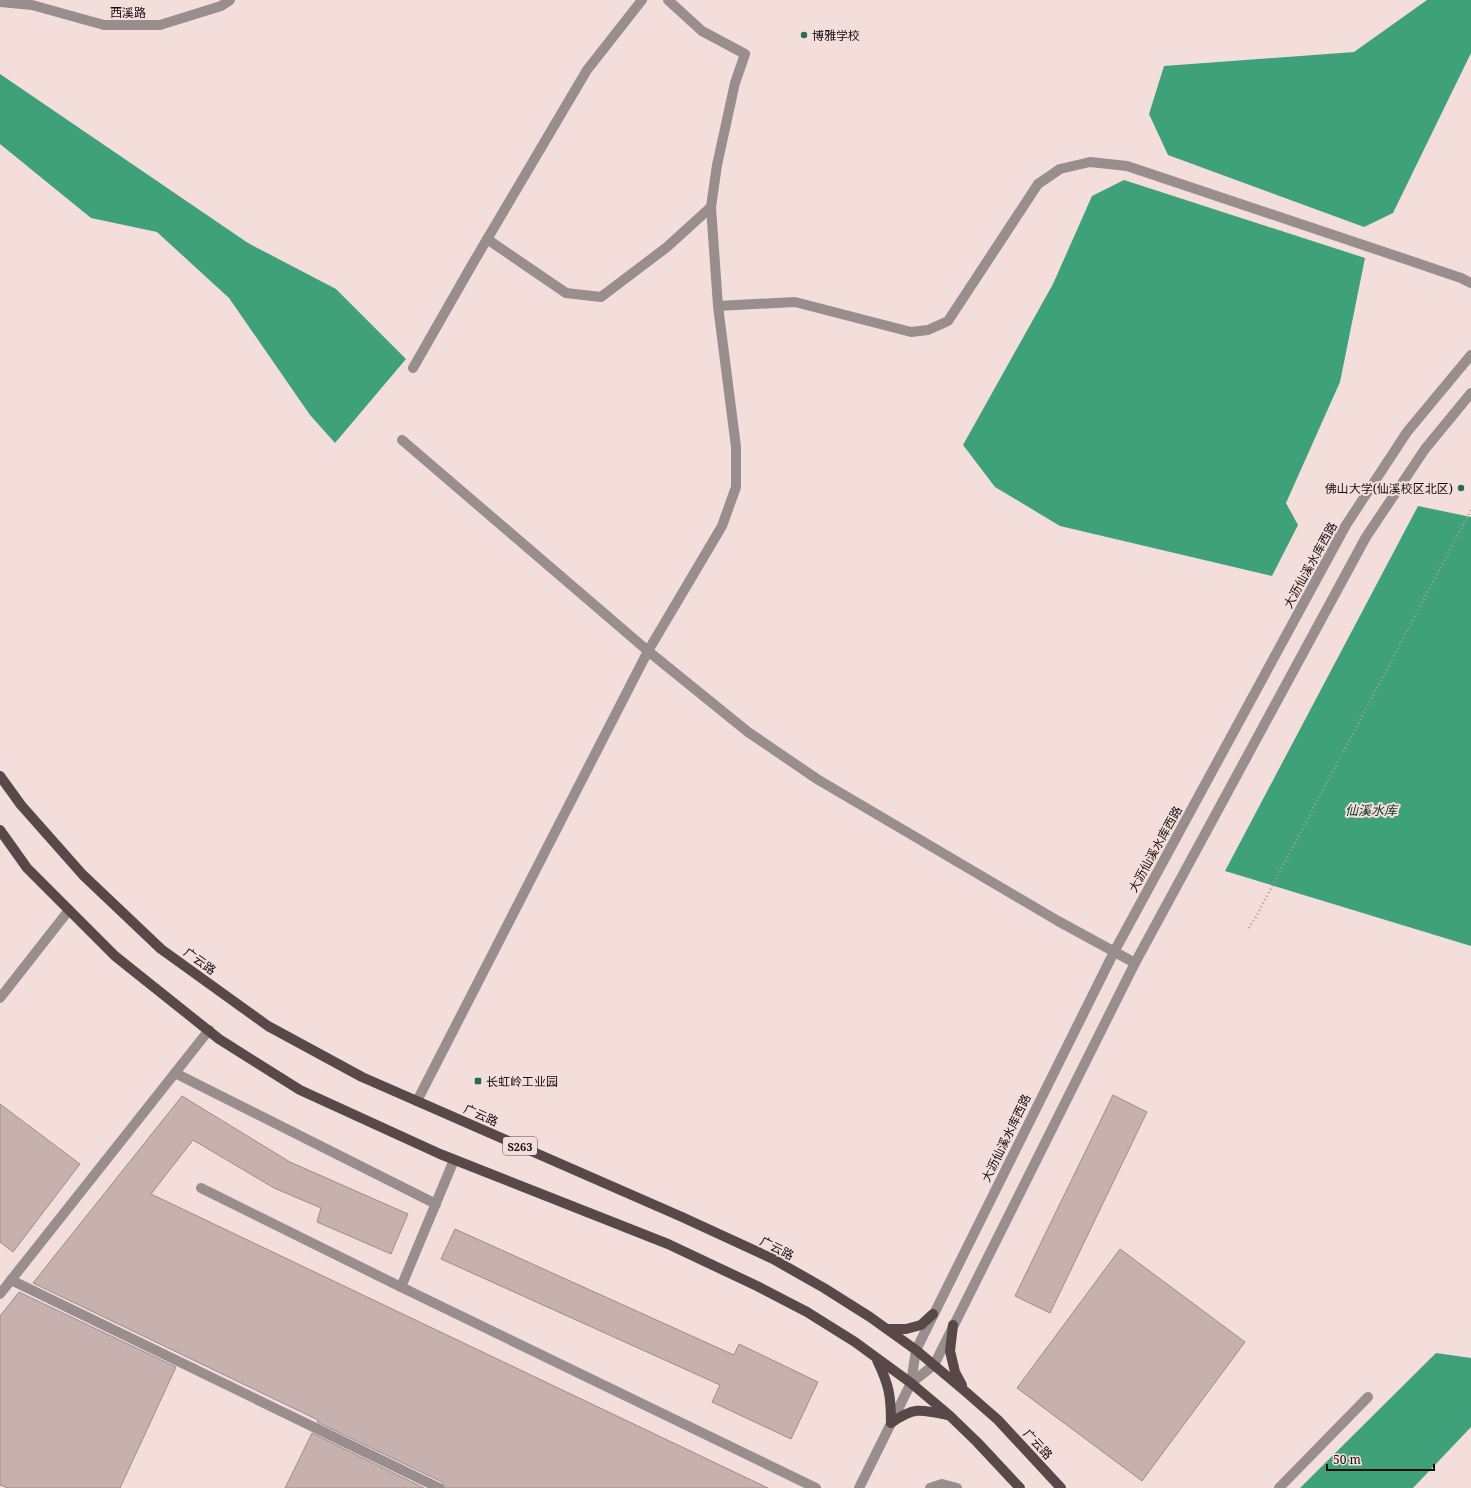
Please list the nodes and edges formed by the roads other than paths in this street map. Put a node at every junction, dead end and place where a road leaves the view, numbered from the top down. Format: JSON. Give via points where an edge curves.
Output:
{"nodes":[{"id":1,"x":230,"y":0,"type":"edge"},
{"id":2,"x":642,"y":0,"type":"edge"},
{"id":3,"x":668,"y":0,"type":"edge"},
{"id":4,"x":0,"y":2,"type":"edge"},
{"id":5,"x":711,"y":207,"type":"junction"},
{"id":6,"x":487,"y":239,"type":"junction"},
{"id":7,"x":1471,"y":283,"type":"edge"},
{"id":8,"x":718,"y":306,"type":"junction"},
{"id":9,"x":1471,"y":355,"type":"edge"},
{"id":10,"x":413,"y":368,"type":"dead end"},
{"id":11,"x":1471,"y":393,"type":"edge"},
{"id":12,"x":402,"y":440,"type":"dead end"},
{"id":13,"x":648,"y":651,"type":"junction"},
{"id":14,"x":0,"y":776,"type":"edge"},
{"id":15,"x":0,"y":830,"type":"edge"},
{"id":16,"x":69,"y":910,"type":"junction"},
{"id":17,"x":1114,"y":952,"type":"junction"},
{"id":18,"x":1135,"y":962,"type":"junction"},
{"id":19,"x":0,"y":998,"type":"edge"},
{"id":20,"x":208,"y":1030,"type":"junction"},
{"id":21,"x":175,"y":1073,"type":"junction"},
{"id":22,"x":417,"y":1101,"type":"junction"},
{"id":23,"x":454,"y":1160,"type":"junction"},
{"id":24,"x":201,"y":1188,"type":"dead end"},
{"id":25,"x":436,"y":1204,"type":"junction"},
{"id":26,"x":11,"y":1280,"type":"junction"},
{"id":27,"x":402,"y":1287,"type":"junction"},
{"id":28,"x":0,"y":1294,"type":"edge"},
{"id":29,"x":933,"y":1314,"type":"junction"},
{"id":30,"x":953,"y":1325,"type":"junction"},
{"id":31,"x":888,"y":1330,"type":"junction"},
{"id":32,"x":916,"y":1350,"type":"junction"},
{"id":33,"x":876,"y":1358,"type":"junction"},
{"id":34,"x":934,"y":1365,"type":"junction"},
{"id":35,"x":911,"y":1383,"type":"junction"},
{"id":36,"x":966,"y":1392,"type":"junction"},
{"id":37,"x":1368,"y":1397,"type":"dead end"},
{"id":38,"x":948,"y":1415,"type":"junction"},
{"id":39,"x":891,"y":1423,"type":"junction"},
{"id":40,"x":439,"y":1488,"type":"edge"},
{"id":41,"x":816,"y":1488,"type":"edge"},
{"id":42,"x":860,"y":1488,"type":"edge"},
{"id":43,"x":930,"y":1488,"type":"edge"},
{"id":44,"x":957,"y":1488,"type":"edge"},
{"id":45,"x":1020,"y":1488,"type":"edge"},
{"id":46,"x":1061,"y":1488,"type":"edge"},
{"id":47,"x":1279,"y":1488,"type":"edge"}],
"edges":[{"from":1,"to":4,"type":"street","name":"西溪路","via":[[221,6],[160,25],[104,25],[32,5]]},
{"from":2,"to":6,"type":"street","via":[[587,70]]},
{"from":3,"to":5,"type":"street","via":[[702,31],[745,54],[735,84]]},
{"from":5,"to":6,"type":"street","via":[[667,246],[601,298],[566,293]]},
{"from":5,"to":8,"type":"street"},
{"from":6,"to":10,"type":"street"},
{"from":7,"to":8,"type":"street","via":[[1419,263],[1127,166],[1090,162],[1060,169],[1038,184],[948,321],[928,330],[911,332],[795,302]]},
{"from":8,"to":13,"type":"street","via":[[736,447],[736,487],[722,526]]},
{"from":9,"to":17,"type":"street","name":"大沥仙溪水库西路","via":[[1407,432],[1346,524]]},
{"from":11,"to":18,"type":"street","via":[[1425,449],[1366,537]]},
{"from":12,"to":13,"type":"street"},
{"from":13,"to":17,"type":"street","via":[[748,732],[817,779]]},
{"from":13,"to":22,"type":"street"},
{"from":14,"to":22,"type":"main road","name":"广云路","number":"S263","via":[[21,805],[84,875],[161,949],[268,1026],[362,1077]]},
{"from":15,"to":16,"type":"main road","via":[[27,868]]},
{"from":16,"to":19,"type":"street"},
{"from":16,"to":20,"type":"main road","via":[[115,956]]},
{"from":17,"to":18,"type":"street"},
{"from":17,"to":29,"type":"street","name":"大沥仙溪水库西路"},
{"from":18,"to":30,"type":"street"},
{"from":20,"to":21,"type":"street"},
{"from":20,"to":23,"type":"main road","via":[[300,1090]]},
{"from":21,"to":25,"type":"street"},
{"from":21,"to":26,"type":"street"},
{"from":22,"to":31,"type":"main road","name":"广云路","number":"S263","via":[[682,1216],[773,1259],[824,1288]]},
{"from":23,"to":25,"type":"street"},
{"from":23,"to":33,"type":"main road","via":[[668,1244],[807,1312]]},
{"from":24,"to":27,"type":"street"},
{"from":25,"to":27,"type":"street"},
{"from":26,"to":28,"type":"street"},
{"from":26,"to":40,"type":"street"},
{"from":27,"to":41,"type":"street"},
{"from":29,"to":31,"type":"main road","via":[[921,1326]]},
{"from":29,"to":32,"type":"street","name":"大沥仙溪水库西路"},
{"from":30,"to":34,"type":"street"},
{"from":30,"to":36,"type":"main road","via":[[950,1351],[955,1372]]},
{"from":31,"to":32,"type":"main road","name":"广云路","number":"S263"},
{"from":32,"to":34,"type":"main road","name":"广云路","number":"S263"},
{"from":32,"to":35,"type":"street","name":"大沥仙溪水库西路"},
{"from":33,"to":35,"type":"main road"},
{"from":33,"to":39,"type":"main road","via":[[891,1398]]},
{"from":34,"to":35,"type":"street"},
{"from":34,"to":36,"type":"main road","name":"广云路","number":"S263"},
{"from":35,"to":38,"type":"main road"},
{"from":35,"to":39,"type":"street"},
{"from":36,"to":46,"type":"main road","name":"广云路","number":"S263","via":[[998,1420]]},
{"from":37,"to":47,"type":"street"},
{"from":38,"to":39,"type":"main road","via":[[923,1409],[905,1413]]},
{"from":38,"to":45,"type":"main road"},
{"from":39,"to":42,"type":"street"},
{"from":43,"to":44,"type":"street","via":[[942,1484]]}]}
